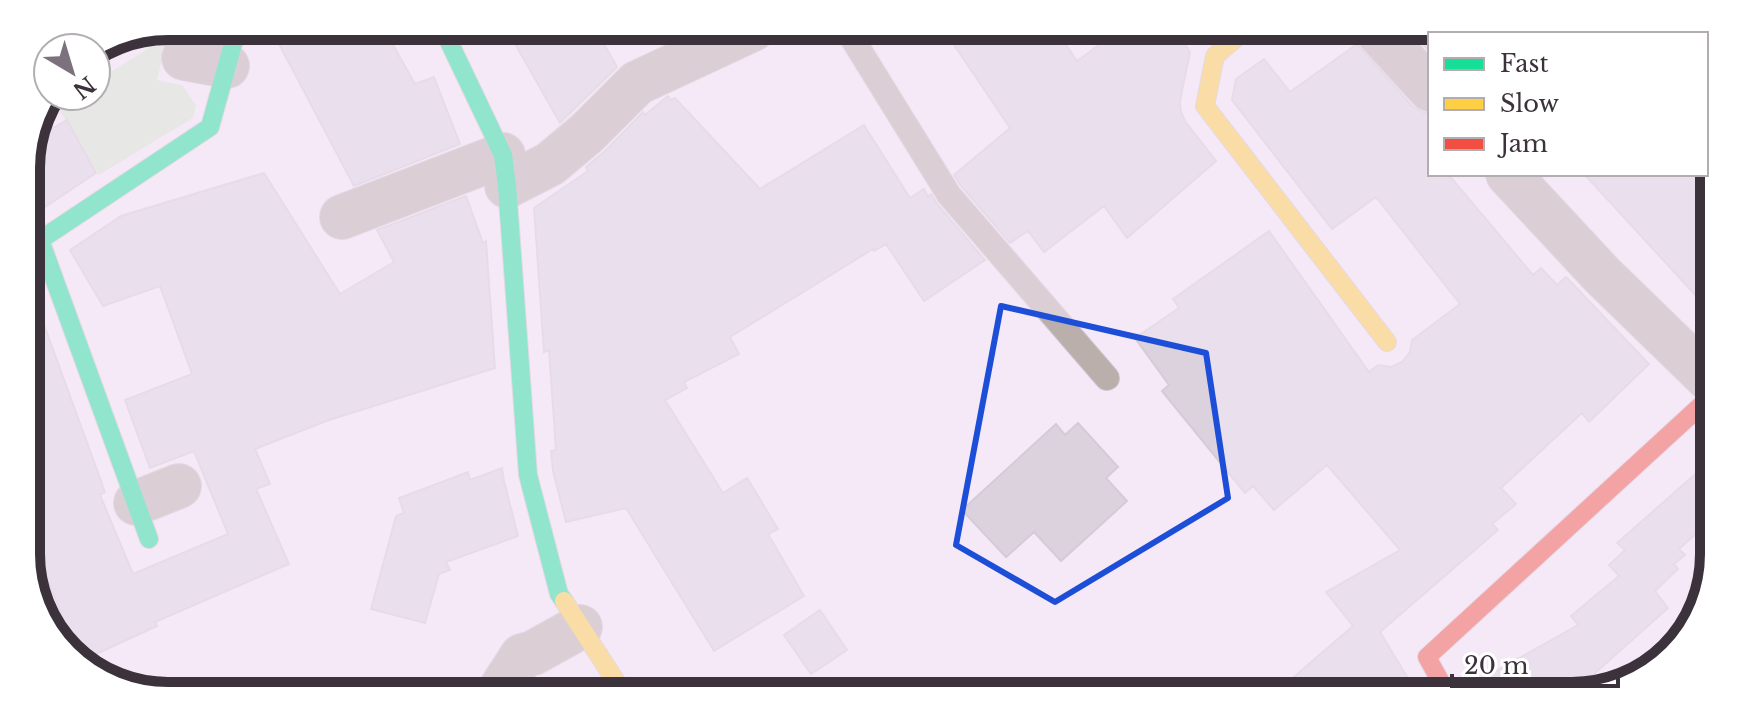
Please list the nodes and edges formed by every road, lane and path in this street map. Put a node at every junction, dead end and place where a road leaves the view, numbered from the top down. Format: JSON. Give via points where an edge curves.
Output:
{"nodes":[{"id":1,"x":448,"y":40,"type":"edge"},
{"id":2,"x":729,"y":40,"type":"edge"},
{"id":3,"x":853,"y":40,"type":"edge"},
{"id":4,"x":1234,"y":40,"type":"edge"},
{"id":5,"x":1385,"y":40,"type":"edge"},
{"id":6,"x":232,"y":46,"type":"edge"},
{"id":7,"x":184,"y":58,"type":"dead end"},
{"id":8,"x":1428,"y":87,"type":"edge"},
{"id":9,"x":505,"y":170,"type":"junction"},
{"id":10,"x":1510,"y":176,"type":"edge"},
{"id":11,"x":342,"y":217,"type":"dead end"},
{"id":12,"x":40,"y":239,"type":"edge"},
{"id":13,"x":40,"y":258,"type":"edge"},
{"id":14,"x":1387,"y":342,"type":"dead end"},
{"id":15,"x":1700,"y":370,"type":"edge"},
{"id":16,"x":1107,"y":378,"type":"dead end"},
{"id":17,"x":1700,"y":406,"type":"edge"},
{"id":18,"x":179,"y":486,"type":"dead end"},
{"id":19,"x":143,"y":521,"type":"joint"},
{"id":20,"x":580,"y":627,"type":"junction"},
{"id":21,"x":505,"y":682,"type":"edge"},
{"id":22,"x":616,"y":682,"type":"edge"},
{"id":23,"x":1441,"y":682,"type":"edge"}],
"edges":[{"from":1,"to":9,"type":"street"},
{"from":2,"to":9,"type":"street","via":[[637,83],[550,164]]},
{"from":3,"to":16,"type":"lane","via":[[949,195]]},
{"from":4,"to":14,"type":"street","via":[[1215,56],[1205,106]]},
{"from":5,"to":8,"type":"street"},
{"from":6,"to":7,"type":"street"},
{"from":6,"to":12,"type":"street","via":[[210,127]]},
{"from":9,"to":11,"type":"street"},
{"from":9,"to":20,"type":"street","via":[[528,475],[559,594]]},
{"from":10,"to":15,"type":"street"},
{"from":13,"to":19,"type":"street"},
{"from":17,"to":23,"type":"street","via":[[1427,657]]},
{"from":18,"to":19,"type":"street"},
{"from":20,"to":21,"type":"street","via":[[522,656]]},
{"from":20,"to":22,"type":"street"}]}
